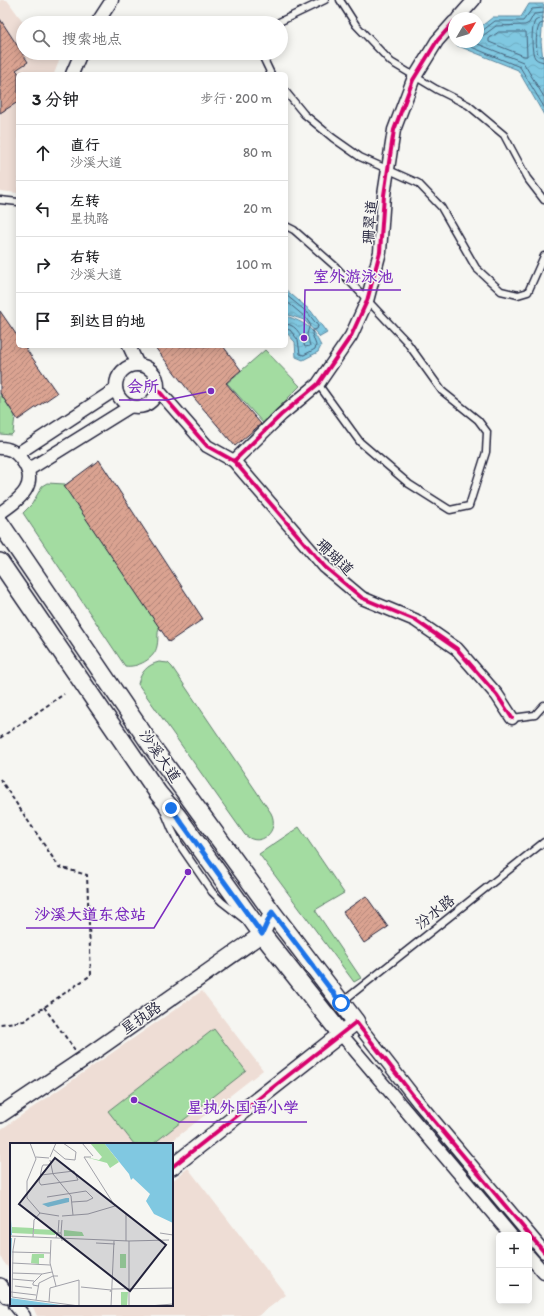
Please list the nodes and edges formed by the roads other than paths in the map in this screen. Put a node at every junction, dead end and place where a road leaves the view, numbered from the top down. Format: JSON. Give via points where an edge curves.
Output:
{"nodes":[{"id":1,"x":112,"y":0,"type":"edge"},
{"id":2,"x":325,"y":0,"type":"edge"},
{"id":3,"x":340,"y":0,"type":"edge"},
{"id":4,"x":469,"y":2,"type":"edge"},
{"id":5,"x":462,"y":12,"type":"edge"},
{"id":6,"x":102,"y":16,"type":"edge"},
{"id":7,"x":288,"y":18,"type":"edge"},
{"id":8,"x":448,"y":29,"type":"edge"},
{"id":9,"x":79,"y":60,"type":"edge"},
{"id":10,"x":264,"y":60,"type":"edge"},
{"id":11,"x":73,"y":72,"type":"edge"},
{"id":12,"x":270,"y":72,"type":"edge"},
{"id":13,"x":415,"y":77,"type":"junction"},
{"id":14,"x":288,"y":94,"type":"edge"},
{"id":15,"x":388,"y":170,"type":"junction"},
{"id":16,"x":0,"y":200,"type":"edge"},
{"id":17,"x":544,"y":200,"type":"edge"},
{"id":18,"x":16,"y":202,"type":"edge"},
{"id":19,"x":288,"y":227,"type":"edge"},
{"id":20,"x":544,"y":256,"type":"edge"},
{"id":21,"x":367,"y":301,"type":"junction"},
{"id":22,"x":130,"y":348,"type":"edge"},
{"id":23,"x":138,"y":365,"type":"junction"},
{"id":24,"x":318,"y":384,"type":"junction"},
{"id":25,"x":116,"y":388,"type":"junction"},
{"id":26,"x":158,"y":390,"type":"junction"},
{"id":27,"x":131,"y":406,"type":"junction"},
{"id":28,"x":0,"y":448,"type":"edge"},
{"id":29,"x":17,"y":454,"type":"junction"},
{"id":30,"x":234,"y":461,"type":"junction"},
{"id":31,"x":28,"y":470,"type":"junction"},
{"id":32,"x":0,"y":513,"type":"edge"},
{"id":33,"x":0,"y":523,"type":"edge"},
{"id":34,"x":0,"y":562,"type":"edge"},
{"id":35,"x":544,"y":705,"type":"edge"},
{"id":36,"x":512,"y":718,"type":"joint"},
{"id":37,"x":544,"y":842,"type":"edge"},
{"id":38,"x":272,"y":912,"type":"junction"},
{"id":39,"x":262,"y":934,"type":"junction"},
{"id":40,"x":341,"y":1003,"type":"junction"},
{"id":41,"x":356,"y":1022,"type":"junction"},
{"id":42,"x":341,"y":1034,"type":"junction"},
{"id":43,"x":0,"y":1114,"type":"edge"},
{"id":44,"x":173,"y":1166,"type":"edge"},
{"id":45,"x":508,"y":1232,"type":"edge"},
{"id":46,"x":544,"y":1252,"type":"edge"},
{"id":47,"x":532,"y":1259,"type":"edge"},
{"id":48,"x":544,"y":1273,"type":"edge"},
{"id":49,"x":15,"y":1306,"type":"edge"},
{"id":50,"x":24,"y":1316,"type":"edge"}],
"edges":[{"from":1,"to":6,"type":"street"},
{"from":2,"to":7,"type":"lane"},
{"from":3,"to":13,"type":"lane","via":[[356,25],[391,62]]},
{"from":4,"to":5,"type":"street"},
{"from":8,"to":13,"type":"street","name":"珊翠道","via":[[437,41]]},
{"from":9,"to":11,"type":"street"},
{"from":10,"to":12,"type":"lane"},
{"from":13,"to":15,"type":"street","name":"珊翠道","via":[[394,130]]},
{"from":13,"to":17,"type":"lane","via":[[468,105],[504,135],[527,178]]},
{"from":14,"to":15,"type":"lane","via":[[304,114],[333,138],[360,157]]},
{"from":15,"to":20,"type":"lane","via":[[418,183],[442,207],[476,268],[501,291],[518,295],[528,292]]},
{"from":15,"to":21,"type":"street","name":"珊翠道","via":[[380,252]]},
{"from":16,"to":18,"type":"lane"},
{"from":19,"to":21,"type":"lane","via":[[336,267]]},
{"from":21,"to":24,"type":"street","name":"珊翠道","via":[[351,336]]},
{"from":21,"to":24,"type":"lane","via":[[406,341],[442,391],[478,420],[487,432],[486,452],[469,506],[450,510],[409,484],[360,442]]},
{"from":22,"to":23,"type":"street"},
{"from":23,"to":25,"type":"street","via":[[121,372]]},
{"from":23,"to":26,"type":"street","via":[[153,373]]},
{"from":24,"to":30,"type":"street","name":"珊翠道","via":[[281,415]]},
{"from":25,"to":27,"type":"street","via":[[121,400]]},
{"from":25,"to":29,"type":"street"},
{"from":26,"to":27,"type":"street","via":[[155,398],[148,404],[140,407]]},
{"from":26,"to":30,"type":"street","name":"珊瑚道","via":[[207,446]]},
{"from":27,"to":31,"type":"street"},
{"from":28,"to":29,"type":"street","via":[[12,450]]},
{"from":29,"to":31,"type":"street"},
{"from":30,"to":36,"type":"street","name":"珊瑚道","via":[[325,567],[362,598],[415,620],[458,649],[497,695]]},
{"from":31,"to":32,"type":"street","via":[[29,482],[24,493]]},
{"from":33,"to":38,"type":"main road","name":"沙溪大道","via":[[153,748]]},
{"from":34,"to":39,"type":"main road","name":"沙溪大道","via":[[158,793]]},
{"from":35,"to":36,"type":"lane","via":[[535,715]]},
{"from":37,"to":40,"type":"lane","name":"汾水路"},
{"from":38,"to":39,"type":"street"},
{"from":38,"to":40,"type":"main road","name":"沙溪大道"},
{"from":39,"to":42,"type":"main road","name":"沙溪大道"},
{"from":39,"to":43,"type":"street","name":"星执路"},
{"from":40,"to":41,"type":"main road","name":"沙溪大道"},
{"from":41,"to":42,"type":"street"},
{"from":41,"to":46,"type":"street","via":[[419,1103]]},
{"from":42,"to":44,"type":"street"},
{"from":42,"to":45,"type":"street"},
{"from":47,"to":48,"type":"street"},
{"from":49,"to":50,"type":"street"}]}
